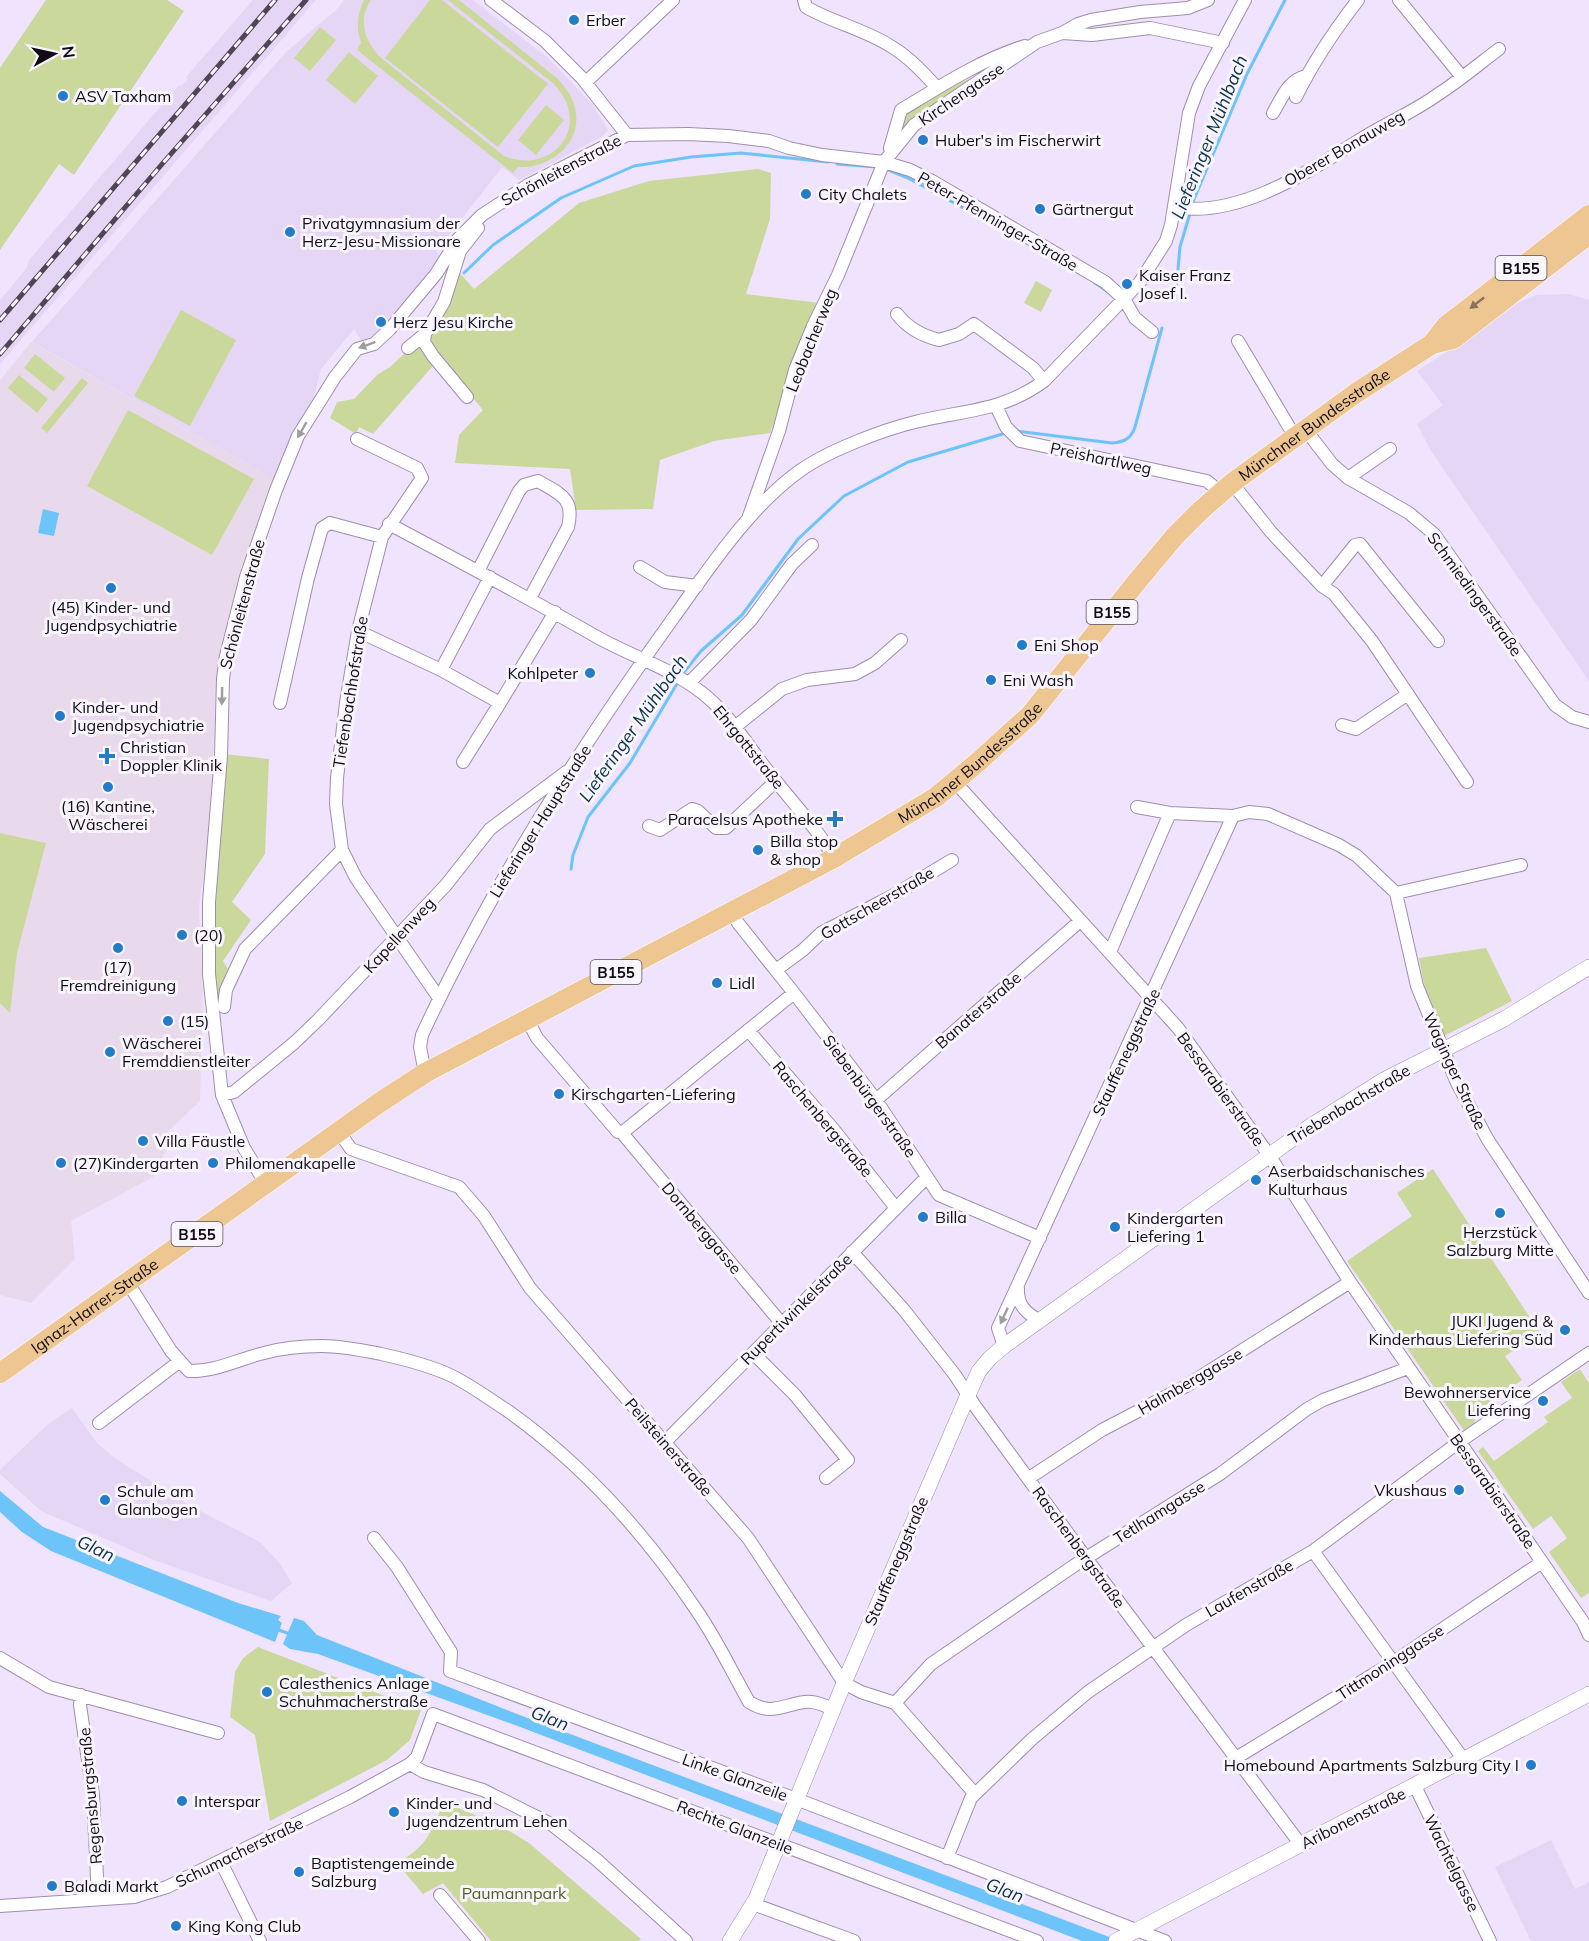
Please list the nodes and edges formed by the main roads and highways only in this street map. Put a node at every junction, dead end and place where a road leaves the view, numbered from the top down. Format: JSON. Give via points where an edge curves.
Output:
{"nodes":[{"id":1,"x":1589,"y":215,"type":"edge"},
{"id":2,"x":1589,"y":234,"type":"edge"},
{"id":3,"x":1432,"y":344,"type":"junction"},
{"id":4,"x":425,"y":1073,"type":"joint"},
{"id":5,"x":0,"y":1373,"type":"edge"}],
"edges":[{"from":1,"to":3,"type":"main road","name":"Münchner Bundesstraße","number":"B155","one_way":true,"via":[[1446,326]]},
{"from":2,"to":3,"type":"main road","name":"Münchner Bundesstraße","number":"B155","via":[[1453,339]]},
{"from":3,"to":4,"type":"main road","name":"Münchner Bundesstraße","number":"B155","via":[[1365,387],[1226,488],[1175,536],[1048,693],[1008,736],[936,797],[834,858]]},
{"from":4,"to":5,"type":"main road","name":"Ignaz-Harrer-Straße","number":"B155"}]}
